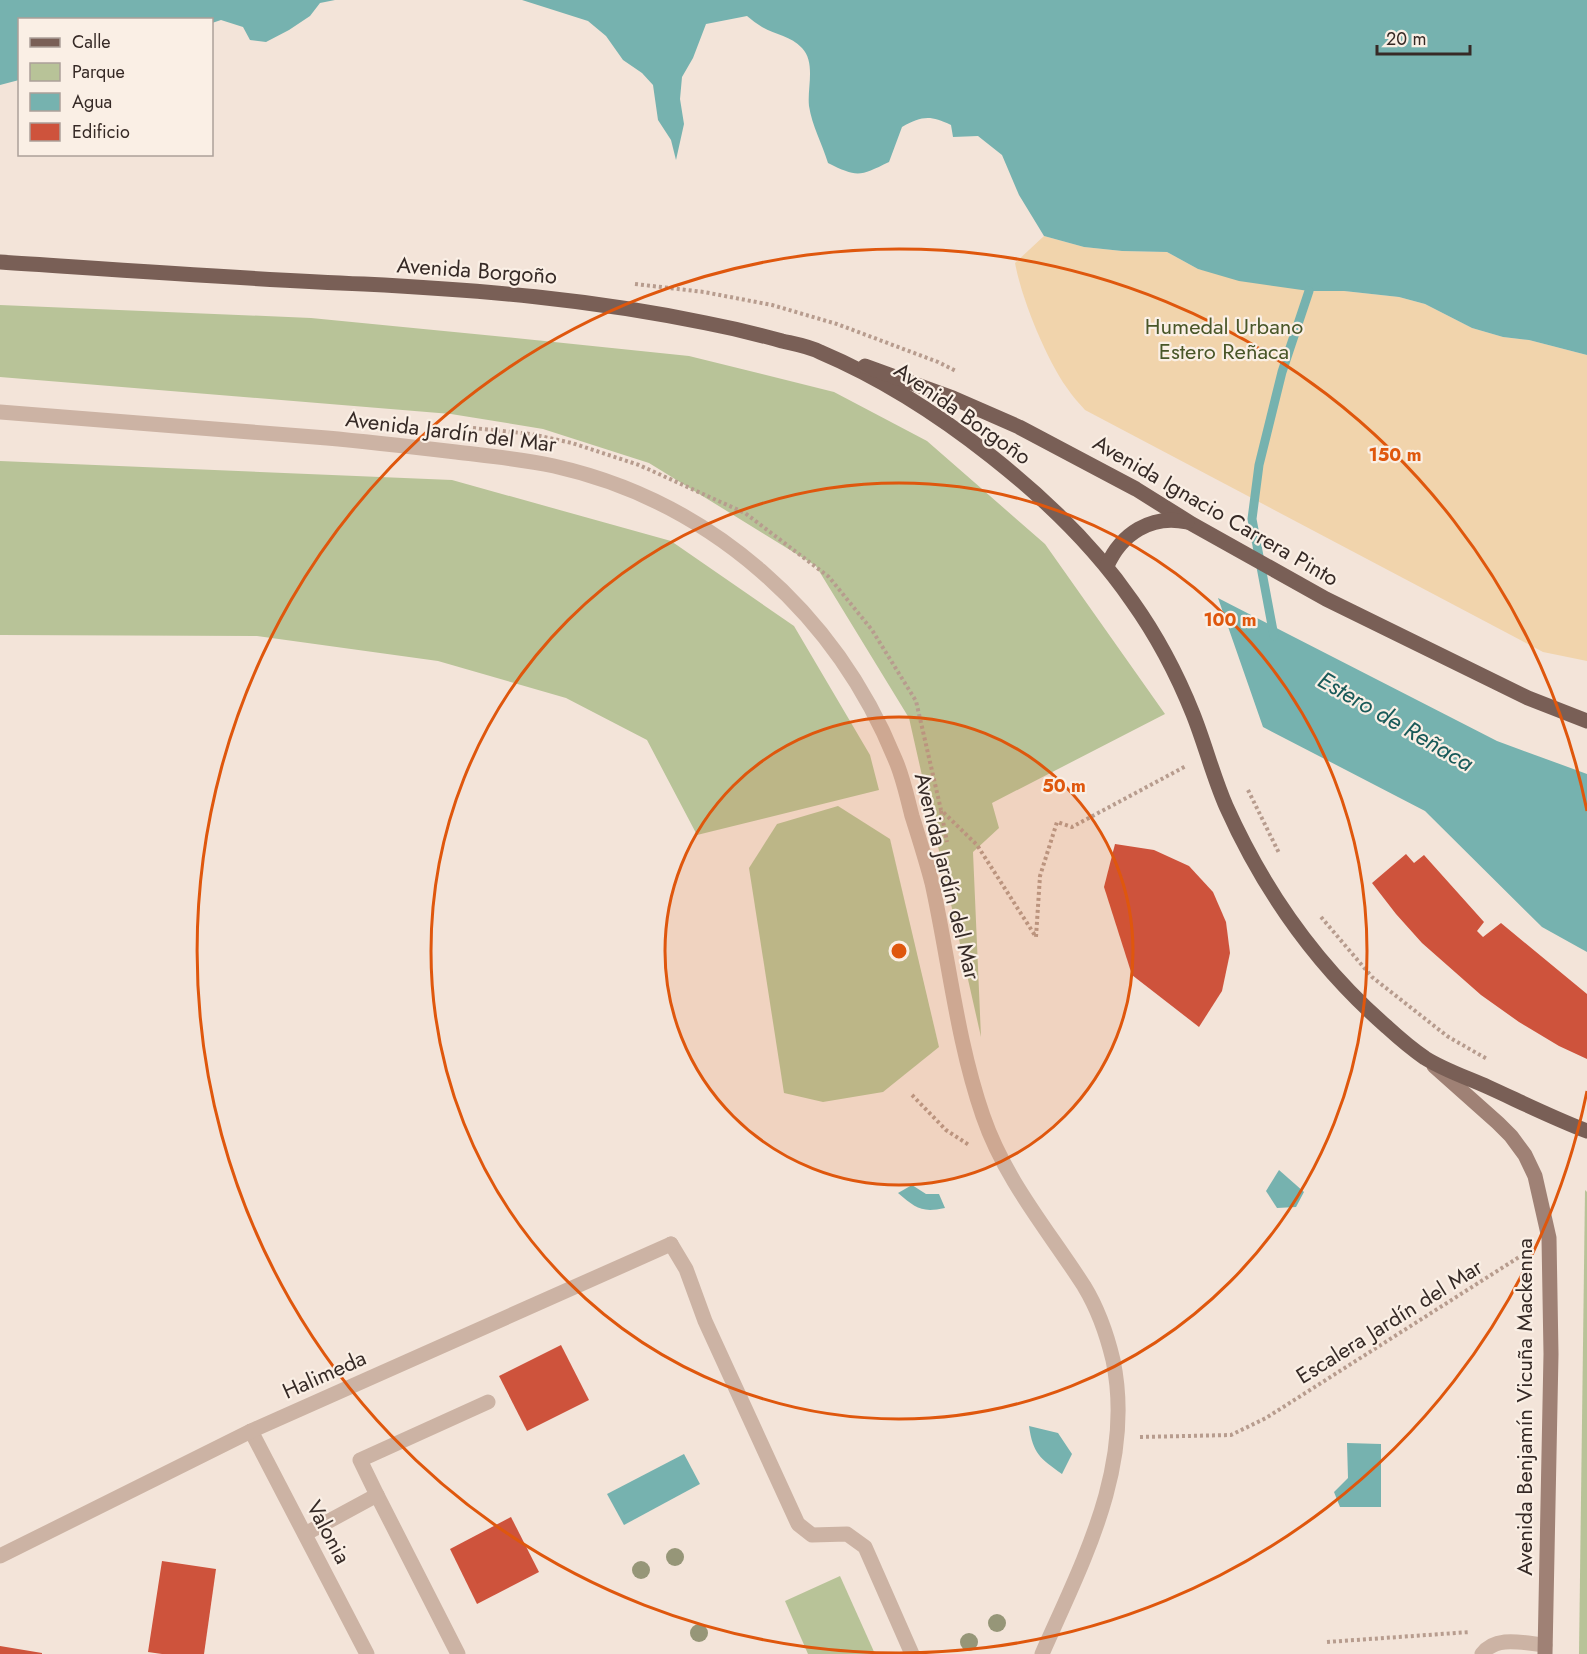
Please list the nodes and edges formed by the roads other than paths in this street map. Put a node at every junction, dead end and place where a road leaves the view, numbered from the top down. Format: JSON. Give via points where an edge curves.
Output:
{"nodes":[{"id":1,"x":0,"y":262,"type":"edge"},
{"id":2,"x":817,"y":350,"type":"junction"},
{"id":3,"x":0,"y":412,"type":"edge"},
{"id":4,"x":1192,"y":524,"type":"junction"},
{"id":5,"x":1107,"y":566,"type":"junction"},
{"id":6,"x":1587,"y":721,"type":"edge"},
{"id":7,"x":1428,"y":1060,"type":"junction"},
{"id":8,"x":1587,"y":1131,"type":"edge"},
{"id":9,"x":488,"y":1402,"type":"dead end"},
{"id":10,"x":251,"y":1431,"type":"junction"},
{"id":11,"x":377,"y":1495,"type":"junction"},
{"id":12,"x":305,"y":1534,"type":"junction"},
{"id":13,"x":0,"y":1556,"type":"edge"},
{"id":14,"x":1545,"y":1650,"type":"edge"},
{"id":15,"x":367,"y":1654,"type":"edge"},
{"id":16,"x":459,"y":1654,"type":"edge"},
{"id":17,"x":912,"y":1654,"type":"edge"},
{"id":18,"x":1042,"y":1654,"type":"edge"},
{"id":19,"x":1482,"y":1654,"type":"edge"}],
"edges":[{"from":1,"to":2,"type":"main road","name":"Avenida Borgoño","via":[[513,293],[663,314]]},
{"from":2,"to":4,"type":"main road","name":"Avenida Ignacio Carrera Pinto","via":[[885,372],[1019,427],[1097,467]]},
{"from":2,"to":5,"type":"main road","name":"Avenida Borgoño","via":[[873,378],[979,447],[1069,525]]},
{"from":3,"to":18,"type":"street","name":"Avenida Jardín del Mar","via":[[376,443],[554,466],[645,496],[687,517],[766,573],[815,624],[856,681],[898,765],[931,879],[966,1056],[989,1132],[1024,1200],[1088,1292],[1110,1347],[1119,1407],[1110,1483],[1087,1552]]},
{"from":4,"to":5,"type":"main road","via":[[1166,520],[1140,528],[1120,543]]},
{"from":4,"to":6,"type":"main road","name":"Avenida Ignacio Carrera Pinto","via":[[1326,599],[1528,698]]},
{"from":5,"to":7,"type":"main road","name":"Avenida Borgoño","via":[[1158,642],[1194,716],[1223,799],[1243,842],[1295,928],[1364,1007]]},
{"from":7,"to":8,"type":"main road","name":"Avenida Borgoño"},
{"from":7,"to":14,"type":"main road","name":"Avenida Benjamín Vicuña Mackenna","via":[[1498,1123],[1525,1155],[1535,1176],[1549,1238],[1551,1354]]},
{"from":9,"to":11,"type":"street","via":[[360,1460]]},
{"from":10,"to":12,"type":"street","name":"Valonia"},
{"from":10,"to":13,"type":"street","name":"Halimeda"},
{"from":10,"to":17,"type":"street","name":"Halimeda","via":[[671,1244],[686,1269],[705,1321],[798,1524],[812,1535],[847,1534],[865,1547]]},
{"from":11,"to":12,"type":"street"},
{"from":11,"to":16,"type":"street"},
{"from":12,"to":15,"type":"street","name":"Valonia"},
{"from":14,"to":19,"type":"street","via":[[1498,1641]]}]}
